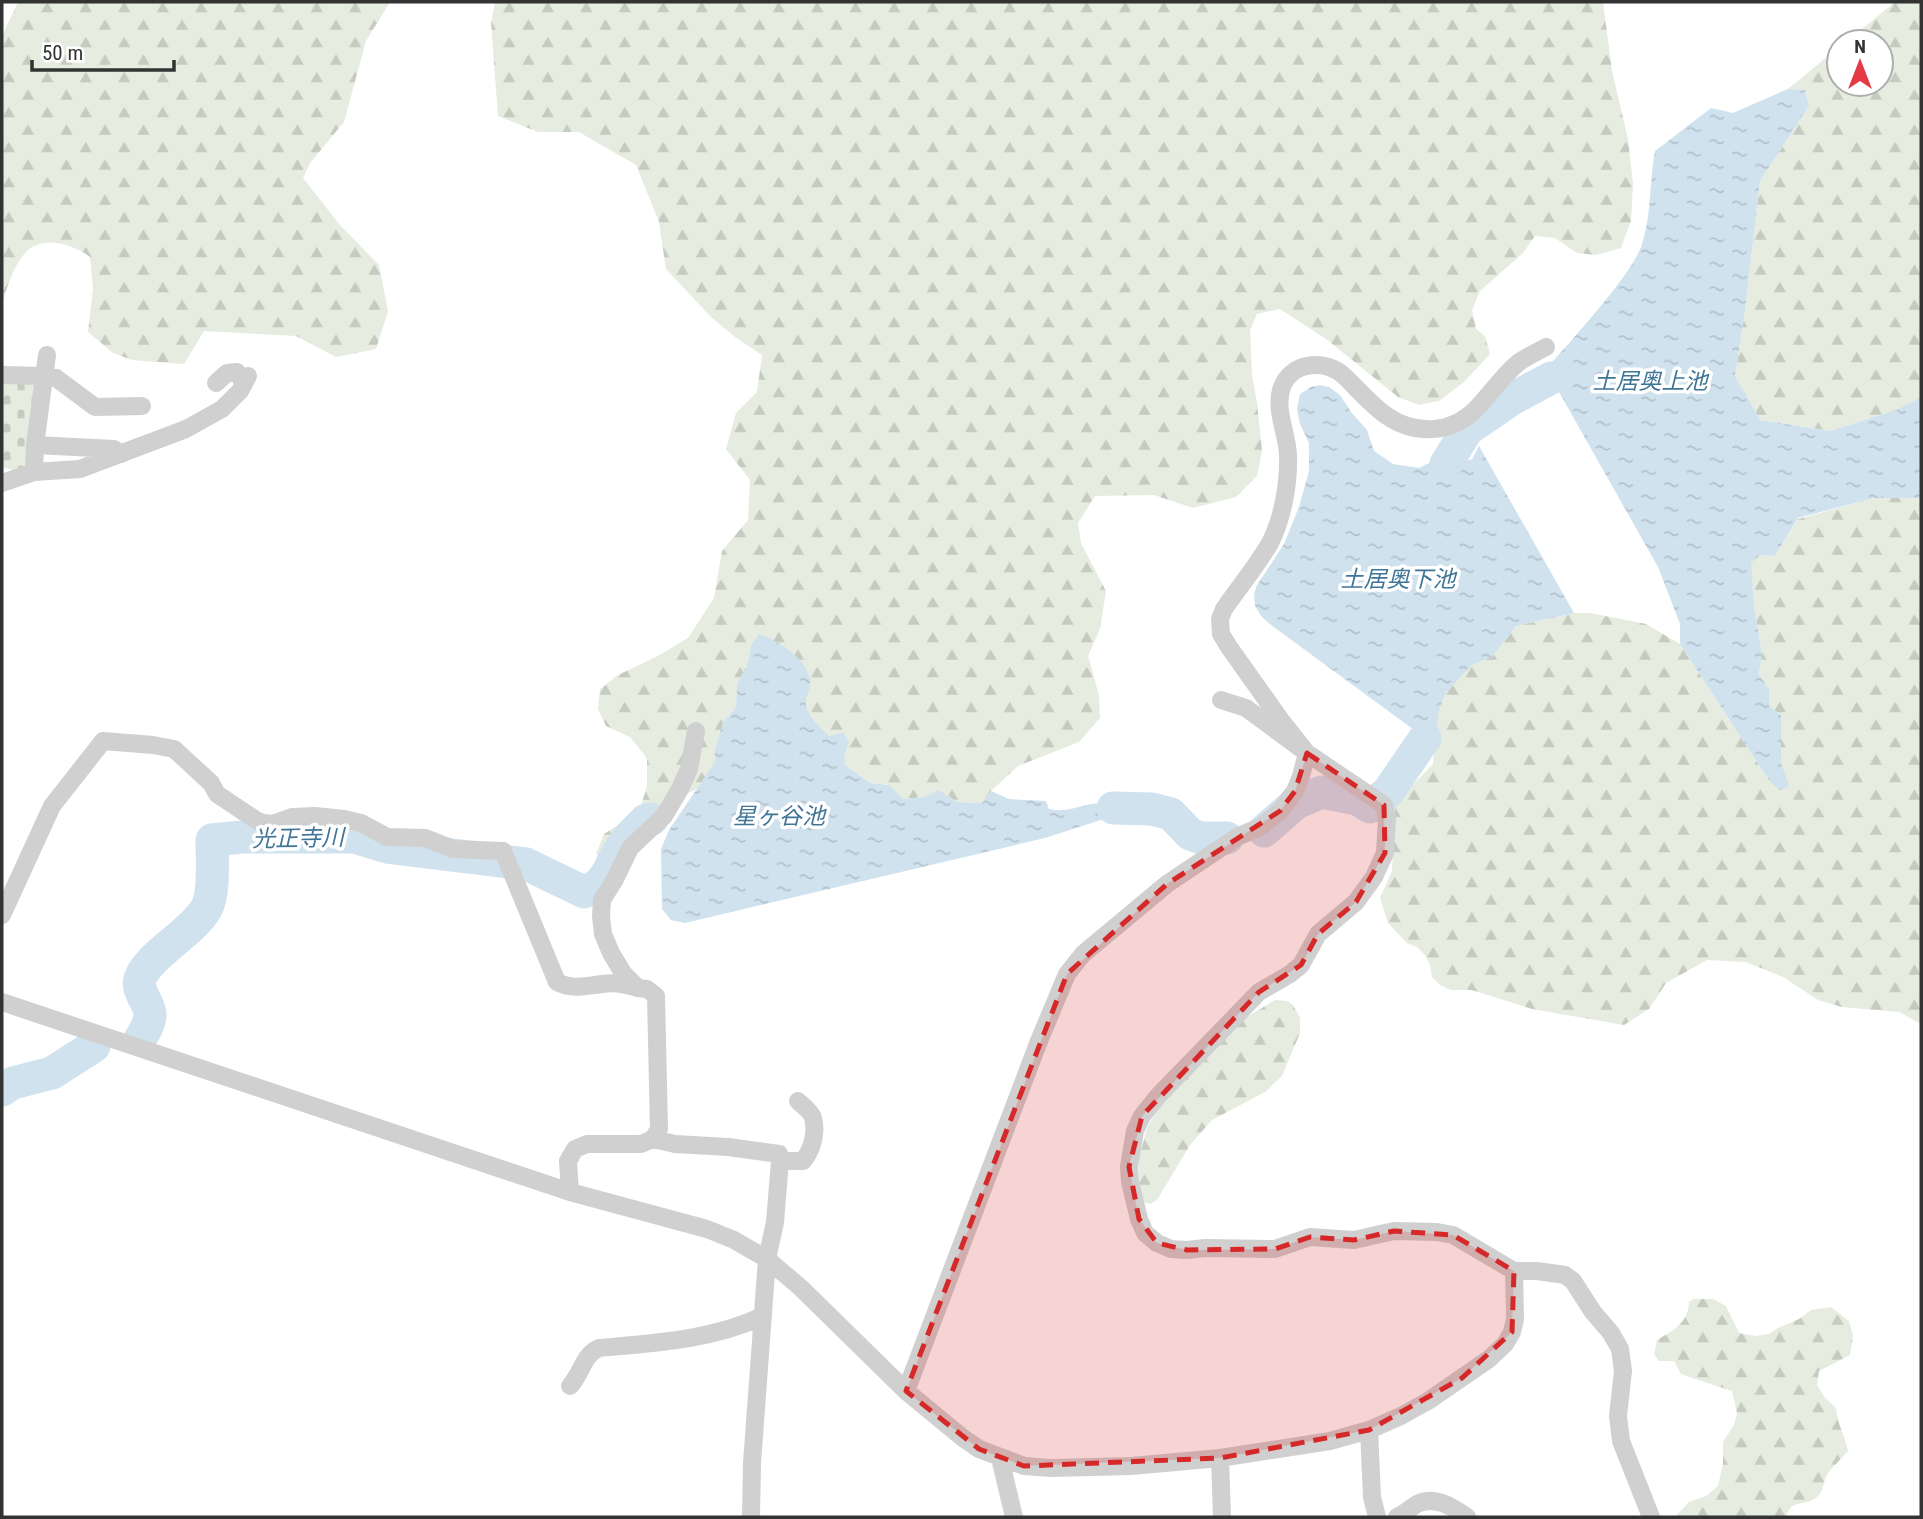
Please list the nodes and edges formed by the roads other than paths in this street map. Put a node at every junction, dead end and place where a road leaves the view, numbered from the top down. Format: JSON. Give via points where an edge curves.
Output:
{"nodes":[{"id":1,"x":1546,"y":347,"type":"dead end"},
{"id":2,"x":47,"y":355,"type":"dead end"},
{"id":3,"x":2,"y":375,"type":"edge"},
{"id":4,"x":44,"y":376,"type":"junction"},
{"id":5,"x":216,"y":383,"type":"dead end"},
{"id":6,"x":142,"y":406,"type":"dead end"},
{"id":7,"x":35,"y":445,"type":"junction"},
{"id":8,"x":121,"y":454,"type":"junction"},
{"id":9,"x":34,"y":472,"type":"junction"},
{"id":10,"x":2,"y":483,"type":"edge"},
{"id":11,"x":1221,"y":700,"type":"dead end"},
{"id":12,"x":696,"y":731,"type":"dead end"},
{"id":13,"x":1307,"y":753,"type":"junction"},
{"id":14,"x":2,"y":915,"type":"edge"},
{"id":15,"x":638,"y":988,"type":"junction"},
{"id":16,"x":2,"y":1002,"type":"edge"},
{"id":17,"x":798,"y":1101,"type":"dead end"},
{"id":18,"x":653,"y":1139,"type":"junction"},
{"id":19,"x":780,"y":1161,"type":"junction"},
{"id":20,"x":570,"y":1192,"type":"junction"},
{"id":21,"x":767,"y":1259,"type":"junction"},
{"id":22,"x":1514,"y":1271,"type":"junction"},
{"id":23,"x":763,"y":1316,"type":"junction"},
{"id":24,"x":570,"y":1386,"type":"dead end"},
{"id":25,"x":906,"y":1391,"type":"junction"},
{"id":26,"x":1369,"y":1430,"type":"junction"},
{"id":27,"x":1000,"y":1458,"type":"junction"},
{"id":28,"x":1220,"y":1458,"type":"junction"},
{"id":29,"x":751,"y":1517,"type":"edge"},
{"id":30,"x":1014,"y":1517,"type":"edge"},
{"id":31,"x":1222,"y":1517,"type":"edge"},
{"id":32,"x":1377,"y":1517,"type":"edge"},
{"id":33,"x":1397,"y":1517,"type":"edge"},
{"id":34,"x":1466,"y":1517,"type":"edge"},
{"id":35,"x":1651,"y":1517,"type":"edge"}],
"edges":[{"from":1,"to":13,"type":"street","via":[[1518,363],[1473,412],[1432,430],[1413,428],[1387,416],[1339,371],[1325,366],[1307,364],[1292,372],[1282,385],[1280,417],[1289,468],[1280,515],[1271,542],[1224,609],[1221,634]]},
{"from":2,"to":4,"type":"street"},
{"from":3,"to":4,"type":"street"},
{"from":4,"to":6,"type":"street","via":[[65,383],[95,407]]},
{"from":4,"to":7,"type":"street"},
{"from":5,"to":8,"type":"street","via":[[227,373],[237,372],[246,381],[222,410]]},
{"from":7,"to":8,"type":"street","via":[[114,449]]},
{"from":7,"to":9,"type":"street"},
{"from":8,"to":9,"type":"street","via":[[80,469]]},
{"from":9,"to":10,"type":"street"},
{"from":11,"to":13,"type":"street","via":[[1246,708]]},
{"from":12,"to":15,"type":"street","via":[[689,769],[664,816],[630,848],[602,900],[603,934],[623,973]]},
{"from":13,"to":22,"type":"street","via":[[1377,800],[1388,818],[1385,853],[1356,902],[1318,934],[1301,965],[1259,992],[1142,1116],[1129,1167],[1139,1219],[1145,1233],[1157,1243],[1187,1250],[1275,1249],[1310,1237],[1354,1240],[1394,1231],[1437,1232],[1453,1235]]},
{"from":13,"to":25,"type":"street","via":[[1295,791],[1280,811],[1167,884],[1083,954],[1067,974]]},
{"from":14,"to":15,"type":"street","via":[[52,806],[103,741],[153,745],[174,750],[217,794],[264,823],[292,817],[344,819],[387,837],[425,838],[453,849],[503,851],[557,982],[567,987],[617,983]]},
{"from":15,"to":18,"type":"street","via":[[653,992],[657,1003],[659,1129]]},
{"from":16,"to":20,"type":"street"},
{"from":17,"to":19,"type":"street","via":[[813,1119],[813,1145],[803,1161]]},
{"from":18,"to":19,"type":"street","via":[[779,1154]]},
{"from":18,"to":20,"type":"street","via":[[575,1149],[568,1161]]},
{"from":19,"to":21,"type":"street"},
{"from":20,"to":21,"type":"street","via":[[707,1229]]},
{"from":21,"to":23,"type":"street"},
{"from":21,"to":25,"type":"street"},
{"from":22,"to":26,"type":"street","via":[[1515,1319],[1506,1344],[1427,1401]]},
{"from":22,"to":35,"type":"street","via":[[1565,1275],[1573,1280],[1620,1349],[1621,1441]]},
{"from":23,"to":24,"type":"street","via":[[741,1326],[676,1341],[599,1348],[590,1352]]},
{"from":23,"to":29,"type":"street"},
{"from":25,"to":27,"type":"street","via":[[963,1438]]},
{"from":26,"to":28,"type":"street","via":[[1330,1441]]},
{"from":26,"to":32,"type":"street","via":[[1371,1497]]},
{"from":27,"to":28,"type":"street","via":[[1051,1468]]},
{"from":27,"to":30,"type":"street"},
{"from":28,"to":31,"type":"street"},
{"from":33,"to":34,"type":"street","via":[[1430,1500]]}]}
